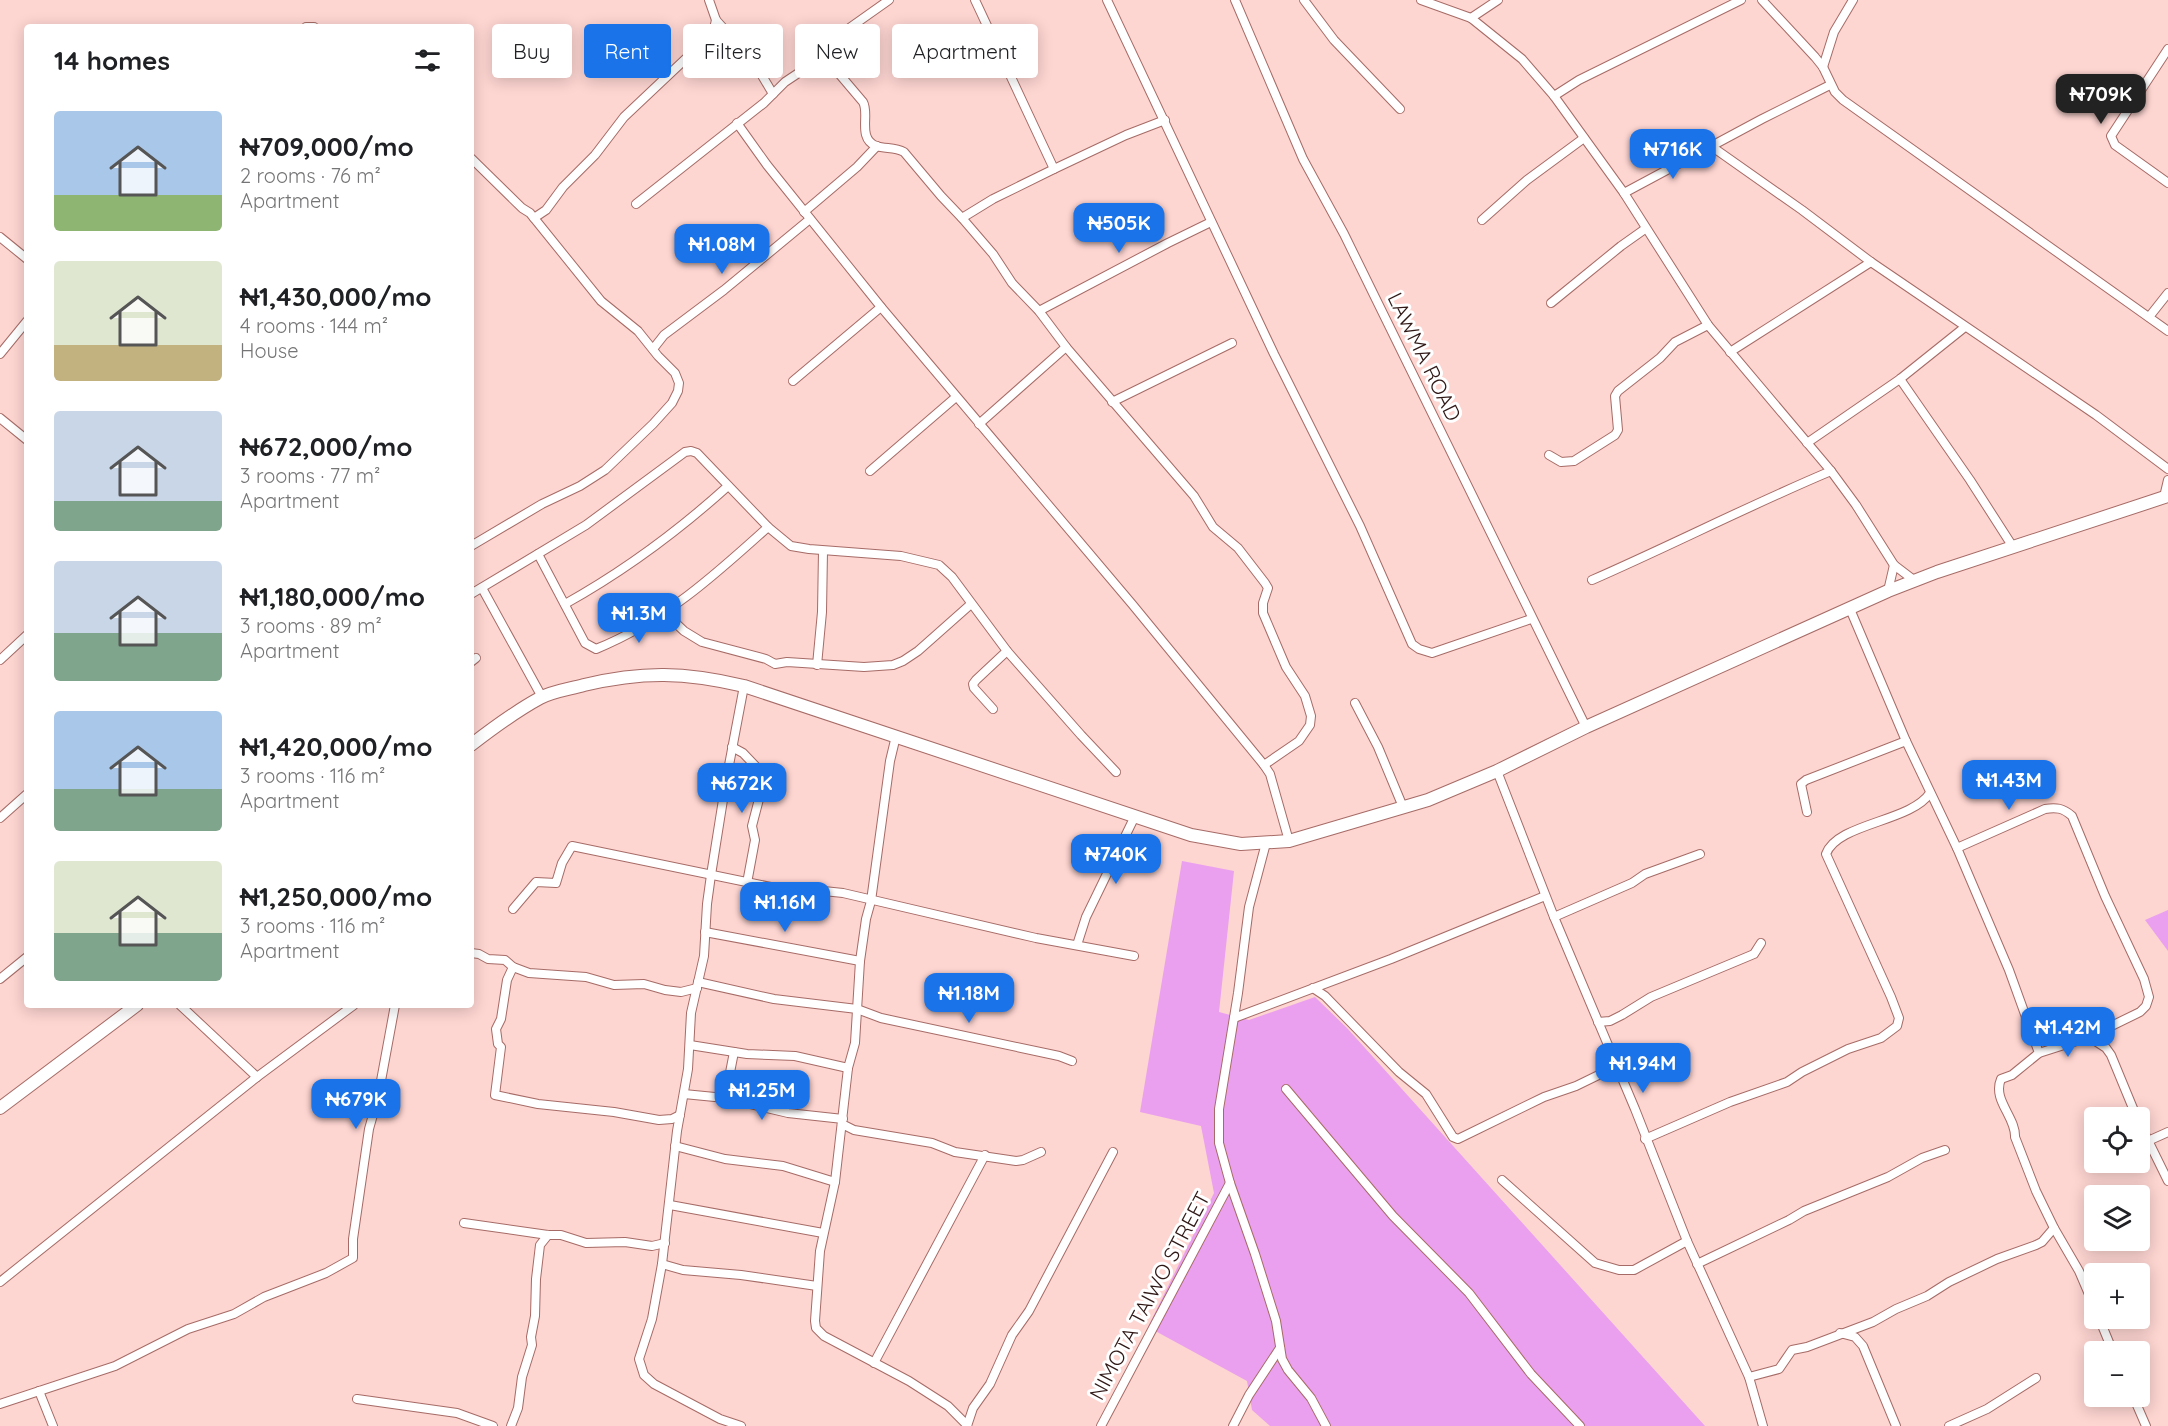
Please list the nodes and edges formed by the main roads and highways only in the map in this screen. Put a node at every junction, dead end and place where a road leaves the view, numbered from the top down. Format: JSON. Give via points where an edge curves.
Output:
{"nodes":[{"id":1,"x":2166,"y":497,"type":"edge"},
{"id":2,"x":474,"y":743,"type":"edge"},
{"id":3,"x":133,"y":1008,"type":"edge"},
{"id":4,"x":0,"y":1107,"type":"edge"}],
"edges":[{"from":1,"to":2,"type":"main road","via":[[1888,591],[1428,800],[1289,841],[1225,843],[1191,835],[707,677],[636,675],[542,697]]},
{"from":3,"to":4,"type":"main road"}]}
